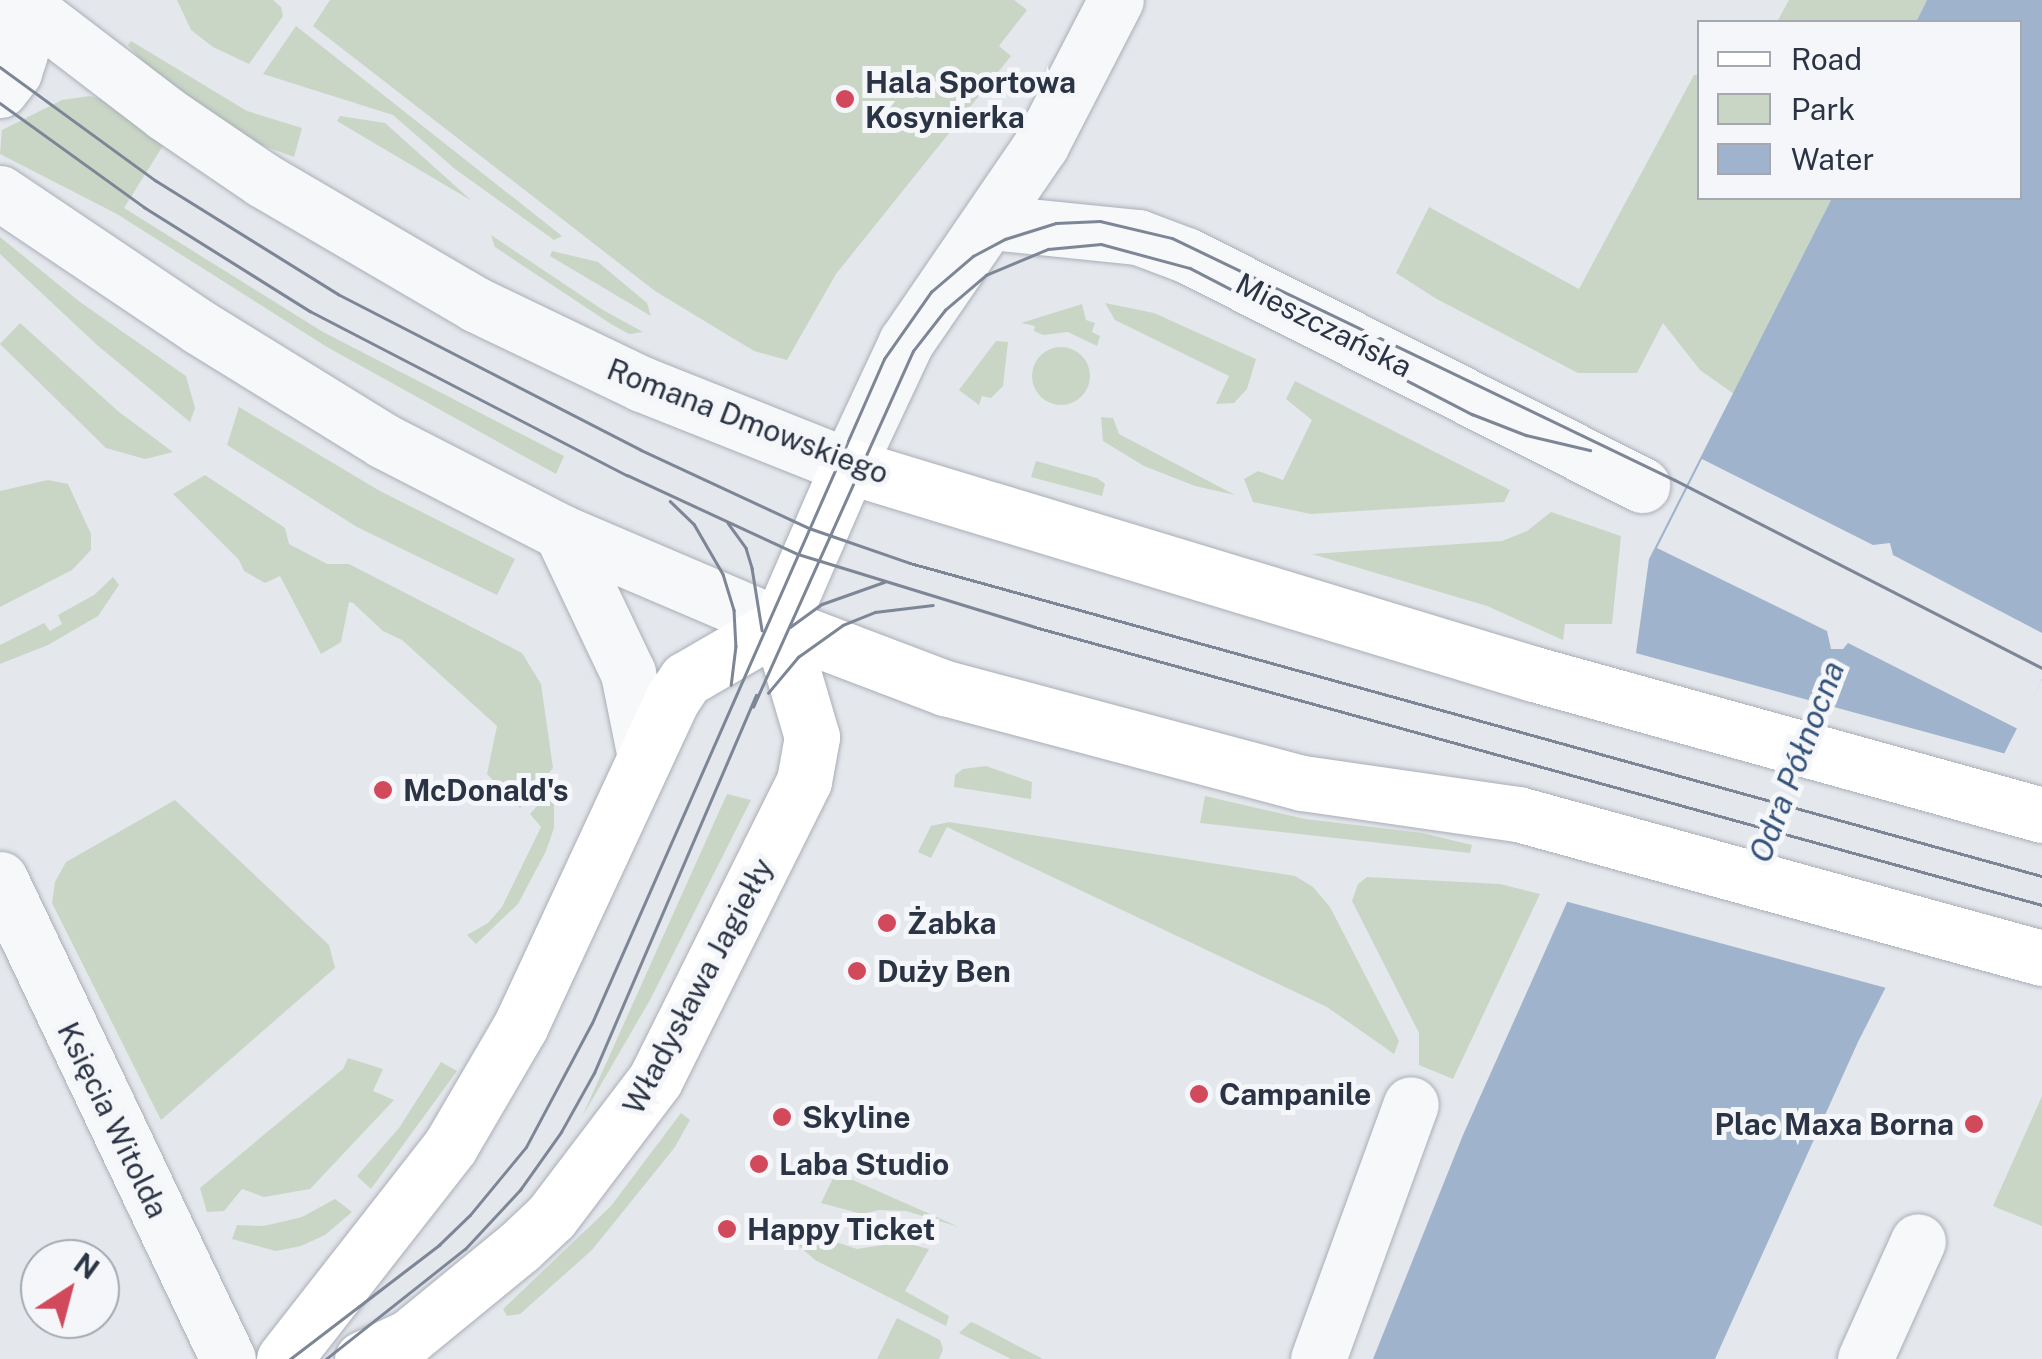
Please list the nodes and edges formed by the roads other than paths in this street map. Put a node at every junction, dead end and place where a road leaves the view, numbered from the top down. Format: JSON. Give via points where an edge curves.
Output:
{"nodes":[{"id":1,"x":15,"y":0,"type":"edge"},
{"id":2,"x":1116,"y":0,"type":"edge"},
{"id":3,"x":0,"y":90,"type":"edge"},
{"id":4,"x":0,"y":192,"type":"edge"},
{"id":5,"x":990,"y":222,"type":"junction"},
{"id":6,"x":848,"y":466,"type":"junction"},
{"id":7,"x":1642,"y":485,"type":"dead end"},
{"id":8,"x":561,"y":532,"type":"junction"},
{"id":9,"x":779,"y":625,"type":"junction"},
{"id":10,"x":644,"y":752,"type":"junction"},
{"id":11,"x":2042,"y":816,"type":"edge"},
{"id":12,"x":0,"y":880,"type":"edge"},
{"id":13,"x":2019,"y":953,"type":"edge"},
{"id":14,"x":1410,"y":1104,"type":"dead end"},
{"id":15,"x":1918,"y":1241,"type":"dead end"},
{"id":16,"x":228,"y":1359,"type":"edge"},
{"id":17,"x":284,"y":1359,"type":"edge"},
{"id":18,"x":362,"y":1359,"type":"edge"},
{"id":19,"x":1318,"y":1359,"type":"edge"},
{"id":20,"x":1865,"y":1359,"type":"edge"}],
"edges":[{"from":1,"to":3,"type":"street","via":[[20,53]]},
{"from":1,"to":6,"type":"street","name":"Romana Dmowskiego","via":[[263,180],[477,305],[642,384]]},
{"from":2,"to":5,"type":"street","via":[[1042,145]]},
{"from":4,"to":8,"type":"street","via":[[384,442]]},
{"from":5,"to":6,"type":"street","via":[[906,342]]},
{"from":5,"to":7,"type":"street","name":"Mieszczańska","via":[[1138,237],[1186,255]]},
{"from":6,"to":9,"type":"main road"},
{"from":6,"to":11,"type":"main road","name":"Romana Dmowskiego","via":[[1556,680]]},
{"from":8,"to":9,"type":"street"},
{"from":8,"to":10,"type":"street","via":[[628,673]]},
{"from":9,"to":10,"type":"main road","via":[[686,679]]},
{"from":9,"to":13,"type":"main road","via":[[945,688],[1302,783],[1518,814]]},
{"from":9,"to":18,"type":"main road","name":"Władysława Jagiełły","via":[[812,737],[804,781],[655,1080],[551,1217],[409,1336]]},
{"from":10,"to":17,"type":"main road","via":[[520,1027],[452,1146]]},
{"from":12,"to":16,"type":"street","name":"Księcia Witolda"},
{"from":14,"to":19,"type":"street"},
{"from":15,"to":20,"type":"street"}]}
